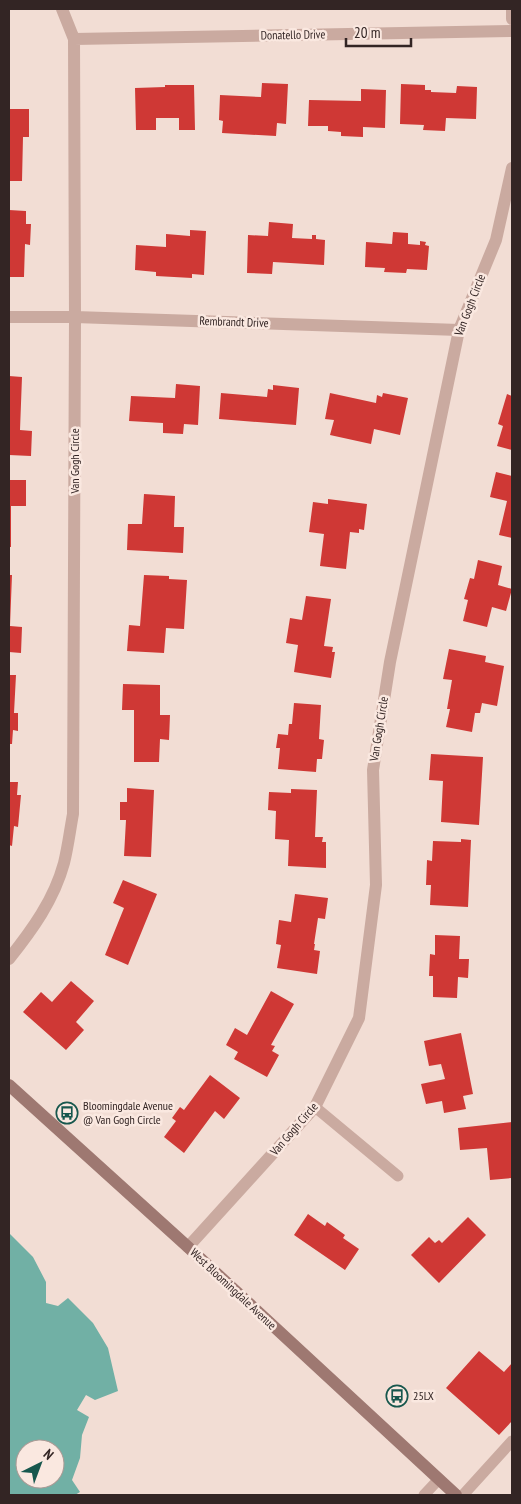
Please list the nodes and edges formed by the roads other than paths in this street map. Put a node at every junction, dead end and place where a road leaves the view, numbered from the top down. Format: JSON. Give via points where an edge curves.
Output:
{"nodes":[{"id":1,"x":62,"y":9,"type":"edge"},
{"id":2,"x":512,"y":9,"type":"edge"},
{"id":3,"x":512,"y":19,"type":"edge"},
{"id":4,"x":512,"y":31,"type":"edge"},
{"id":5,"x":74,"y":39,"type":"junction"},
{"id":6,"x":512,"y":168,"type":"edge"},
{"id":7,"x":9,"y":317,"type":"edge"},
{"id":8,"x":75,"y":317,"type":"junction"},
{"id":9,"x":458,"y":330,"type":"junction"},
{"id":10,"x":9,"y":959,"type":"edge"},
{"id":11,"x":9,"y":1085,"type":"edge"},
{"id":12,"x":315,"y":1107,"type":"junction"},
{"id":13,"x":398,"y":1176,"type":"dead end"},
{"id":14,"x":188,"y":1247,"type":"junction"},
{"id":15,"x":512,"y":1441,"type":"edge"},
{"id":16,"x":439,"y":1479,"type":"junction"},
{"id":17,"x":424,"y":1495,"type":"edge"},
{"id":18,"x":456,"y":1495,"type":"edge"},
{"id":19,"x":463,"y":1495,"type":"edge"}],
"edges":[{"from":1,"to":5,"type":"street","name":"Van Gogh Circle"},
{"from":2,"to":3,"type":"street"},
{"from":4,"to":5,"type":"street","name":"Donatello Drive"},
{"from":5,"to":8,"type":"street","name":"Van Gogh Circle"},
{"from":6,"to":9,"type":"street","name":"Van Gogh Circle","via":[[496,240]]},
{"from":7,"to":8,"type":"street","name":"Rembrandt Drive"},
{"from":8,"to":9,"type":"street","name":"Rembrandt Drive"},
{"from":8,"to":10,"type":"street","name":"Van Gogh Circle","via":[[72,814],[64,864],[55,886],[28,935]]},
{"from":9,"to":12,"type":"street","name":"Van Gogh Circle","via":[[390,662],[373,770],[376,885],[358,1018]]},
{"from":11,"to":14,"type":"main road","name":"West Bloomingdale Avenue"},
{"from":12,"to":13,"type":"lane"},
{"from":12,"to":14,"type":"street","name":"Van Gogh Circle"},
{"from":14,"to":16,"type":"main road","name":"West Bloomingdale Avenue"},
{"from":15,"to":19,"type":"lane"},
{"from":16,"to":17,"type":"lane"},
{"from":16,"to":18,"type":"main road","name":"West Bloomingdale Avenue"}]}
